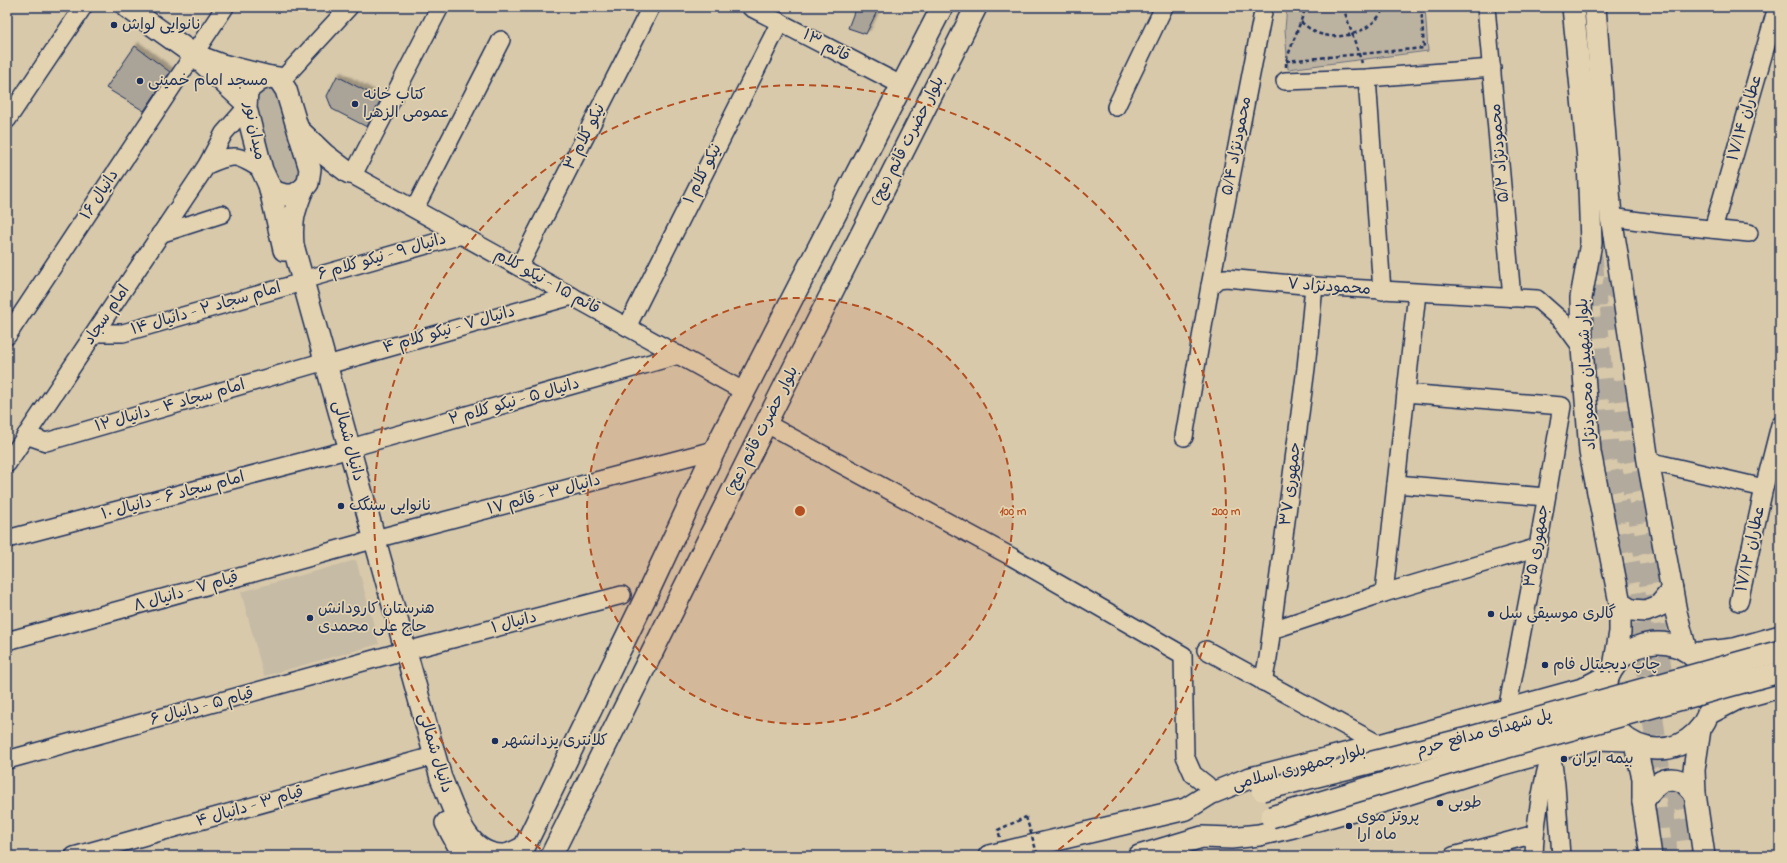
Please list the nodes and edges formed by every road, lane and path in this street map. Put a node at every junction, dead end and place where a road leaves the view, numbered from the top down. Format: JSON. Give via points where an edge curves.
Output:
{"nodes":[{"id":1,"x":83,"y":7,"type":"edge"},
{"id":2,"x":128,"y":7,"type":"edge"},
{"id":3,"x":225,"y":7,"type":"edge"},
{"id":4,"x":349,"y":7,"type":"edge"},
{"id":5,"x":440,"y":7,"type":"edge"},
{"id":6,"x":650,"y":7,"type":"edge"},
{"id":7,"x":750,"y":7,"type":"edge"},
{"id":8,"x":942,"y":7,"type":"edge"},
{"id":9,"x":976,"y":7,"type":"edge"},
{"id":10,"x":1164,"y":7,"type":"edge"},
{"id":11,"x":1264,"y":7,"type":"edge"},
{"id":12,"x":1306,"y":7,"type":"edge"},
{"id":13,"x":1343,"y":7,"type":"edge"},
{"id":14,"x":1384,"y":7,"type":"edge"},
{"id":15,"x":1421,"y":7,"type":"edge"},
{"id":16,"x":1486,"y":7,"type":"edge"},
{"id":17,"x":1573,"y":7,"type":"edge"},
{"id":18,"x":1595,"y":7,"type":"edge"},
{"id":19,"x":1777,"y":7,"type":"edge"},
{"id":20,"x":780,"y":22,"type":"junction"},
{"id":21,"x":1301,"y":22,"type":"junction"},
{"id":22,"x":1353,"y":34,"type":"junction"},
{"id":23,"x":501,"y":40,"type":"dead end"},
{"id":24,"x":193,"y":54,"type":"junction"},
{"id":25,"x":1359,"y":55,"type":"junction"},
{"id":26,"x":1286,"y":61,"type":"junction"},
{"id":27,"x":1492,"y":68,"type":"junction"},
{"id":28,"x":1367,"y":78,"type":"junction"},
{"id":29,"x":275,"y":79,"type":"junction"},
{"id":30,"x":1285,"y":81,"type":"joint"},
{"id":31,"x":901,"y":85,"type":"junction"},
{"id":32,"x":246,"y":105,"type":"junction"},
{"id":33,"x":1116,"y":107,"type":"dead end"},
{"id":34,"x":7,"y":120,"type":"edge"},
{"id":35,"x":298,"y":130,"type":"junction"},
{"id":36,"x":206,"y":165,"type":"junction"},
{"id":37,"x":351,"y":174,"type":"junction"},
{"id":38,"x":265,"y":178,"type":"junction"},
{"id":39,"x":306,"y":186,"type":"junction"},
{"id":40,"x":415,"y":208,"type":"junction"},
{"id":41,"x":222,"y":214,"type":"dead end"},
{"id":42,"x":1612,"y":217,"type":"junction"},
{"id":43,"x":1713,"y":229,"type":"junction"},
{"id":44,"x":1749,"y":233,"type":"dead end"},
{"id":45,"x":160,"y":234,"type":"junction"},
{"id":46,"x":462,"y":235,"type":"junction"},
{"id":47,"x":519,"y":267,"type":"junction"},
{"id":48,"x":298,"y":282,"type":"junction"},
{"id":49,"x":1210,"y":286,"type":"junction"},
{"id":50,"x":1314,"y":286,"type":"junction"},
{"id":51,"x":1382,"y":291,"type":"junction"},
{"id":52,"x":1417,"y":293,"type":"junction"},
{"id":53,"x":572,"y":296,"type":"junction"},
{"id":54,"x":1512,"y":298,"type":"junction"},
{"id":55,"x":627,"y":326,"type":"junction"},
{"id":56,"x":96,"y":333,"type":"junction"},
{"id":57,"x":7,"y":336,"type":"edge"},
{"id":58,"x":1582,"y":348,"type":"junction"},
{"id":59,"x":679,"y":355,"type":"junction"},
{"id":60,"x":321,"y":364,"type":"junction"},
{"id":61,"x":745,"y":392,"type":"junction"},
{"id":62,"x":1406,"y":393,"type":"junction"},
{"id":63,"x":775,"y":405,"type":"junction"},
{"id":64,"x":765,"y":423,"type":"junction"},
{"id":65,"x":1780,"y":425,"type":"edge"},
{"id":66,"x":26,"y":435,"type":"junction"},
{"id":67,"x":1184,"y":437,"type":"dead end"},
{"id":68,"x":344,"y":450,"type":"junction"},
{"id":69,"x":714,"y":450,"type":"junction"},
{"id":70,"x":1648,"y":461,"type":"junction"},
{"id":71,"x":7,"y":464,"type":"edge"},
{"id":72,"x":1396,"y":484,"type":"junction"},
{"id":73,"x":1764,"y":488,"type":"junction"},
{"id":74,"x":1546,"y":497,"type":"junction"},
{"id":75,"x":7,"y":539,"type":"edge"},
{"id":76,"x":370,"y":541,"type":"junction"},
{"id":77,"x":1538,"y":547,"type":"junction"},
{"id":78,"x":1672,"y":590,"type":"junction"},
{"id":79,"x":1384,"y":593,"type":"junction"},
{"id":80,"x":622,"y":595,"type":"dead end"},
{"id":81,"x":1739,"y":602,"type":"dead end"},
{"id":82,"x":1620,"y":603,"type":"junction"},
{"id":83,"x":1272,"y":630,"type":"junction"},
{"id":84,"x":1771,"y":638,"type":"edge"},
{"id":85,"x":7,"y":641,"type":"edge"},
{"id":86,"x":1206,"y":650,"type":"dead end"},
{"id":87,"x":401,"y":652,"type":"junction"},
{"id":88,"x":1689,"y":652,"type":"junction"},
{"id":89,"x":1780,"y":652,"type":"edge"},
{"id":90,"x":1611,"y":671,"type":"junction"},
{"id":91,"x":1263,"y":682,"type":"junction"},
{"id":92,"x":1780,"y":682,"type":"edge"},
{"id":93,"x":1582,"y":689,"type":"junction"},
{"id":94,"x":1507,"y":710,"type":"junction"},
{"id":95,"x":1704,"y":721,"type":"junction"},
{"id":96,"x":1596,"y":739,"type":"junction"},
{"id":97,"x":1631,"y":742,"type":"junction"},
{"id":98,"x":1380,"y":745,"type":"junction"},
{"id":99,"x":1550,"y":751,"type":"junction"},
{"id":100,"x":426,"y":758,"type":"junction"},
{"id":101,"x":7,"y":760,"type":"edge"},
{"id":102,"x":1210,"y":794,"type":"junction"},
{"id":103,"x":1695,"y":794,"type":"junction"},
{"id":104,"x":1643,"y":802,"type":"junction"},
{"id":105,"x":447,"y":809,"type":"junction"},
{"id":106,"x":1186,"y":809,"type":"junction"},
{"id":107,"x":998,"y":830,"type":"dead end"},
{"id":108,"x":1534,"y":834,"type":"junction"},
{"id":109,"x":1202,"y":837,"type":"junction"},
{"id":110,"x":522,"y":852,"type":"edge"},
{"id":111,"x":74,"y":856,"type":"edge"},
{"id":112,"x":466,"y":856,"type":"edge"},
{"id":113,"x":551,"y":856,"type":"edge"},
{"id":114,"x":989,"y":856,"type":"edge"},
{"id":115,"x":1038,"y":856,"type":"edge"},
{"id":116,"x":1139,"y":856,"type":"edge"},
{"id":117,"x":1453,"y":856,"type":"edge"},
{"id":118,"x":1534,"y":856,"type":"edge"},
{"id":119,"x":1561,"y":856,"type":"edge"},
{"id":120,"x":1651,"y":856,"type":"edge"},
{"id":121,"x":1704,"y":856,"type":"edge"}],
"edges":[{"from":1,"to":34,"type":"street"},
{"from":2,"to":24,"type":"main road"},
{"from":3,"to":24,"type":"street","name":"دانیال ۱۶"},
{"from":4,"to":29,"type":"street"},
{"from":5,"to":37,"type":"street"},
{"from":6,"to":47,"type":"street","name":"نیکو کلام ۳"},
{"from":7,"to":20,"type":"street","name":"قائم ۱۳"},
{"from":8,"to":31,"type":"main road","name":"بلوار حضرت قائم (عج)"},
{"from":9,"to":63,"type":"main road","name":"بلوار حضرت قائم (عج)"},
{"from":10,"to":33,"type":"street"},
{"from":11,"to":49,"type":"street","name":"محمودنژاد ۵/۴"},
{"from":12,"to":21,"type":"path"},
{"from":13,"to":22,"type":"path"},
{"from":14,"to":22,"type":"path","via":[[1370,26]]},
{"from":15,"to":25,"type":"path","via":[[1424,48]]},
{"from":16,"to":27,"type":"street","name":"محمودنژاد ۵/۲"},
{"from":17,"to":58,"type":"main road","name":"بلوار شهیدان محمودنژاد","via":[[1588,159],[1591,243],[1581,298]]},
{"from":18,"to":42,"type":"main road"},
{"from":19,"to":43,"type":"street","name":"عطاران ۱۷/۱۴"},
{"from":20,"to":31,"type":"street","name":"قائم ۱۳"},
{"from":20,"to":55,"type":"street","name":"نیکو کلام ۱"},
{"from":21,"to":22,"type":"path","via":[[1316,32],[1334,37]]},
{"from":21,"to":26,"type":"path"},
{"from":22,"to":25,"type":"path"},
{"from":23,"to":40,"type":"street"},
{"from":24,"to":29,"type":"main road","via":[[222,65]]},
{"from":24,"to":32,"type":"main road"},
{"from":24,"to":57,"type":"street","name":"دانیال ۱۶"},
{"from":25,"to":26,"type":"path"},
{"from":25,"to":28,"type":"path"},
{"from":26,"to":30,"type":"path"},
{"from":27,"to":28,"type":"street"},
{"from":27,"to":54,"type":"street","name":"محمودنژاد ۵/۲"},
{"from":28,"to":30,"type":"street"},
{"from":28,"to":51,"type":"street"},
{"from":29,"to":32,"type":"main road","name":"میدان نور","via":[[260,80],[247,90]]},
{"from":29,"to":35,"type":"main road","via":[[286,90]]},
{"from":31,"to":61,"type":"main road","name":"بلوار حضرت قائم (عج)"},
{"from":32,"to":36,"type":"street","name":"امام سجاد","via":[[224,133]]},
{"from":32,"to":38,"type":"main road","name":"میدان نور"},
{"from":35,"to":37,"type":"main road"},
{"from":35,"to":39,"type":"main road","via":[[310,169]]},
{"from":36,"to":38,"type":"street","via":[[232,156],[244,159]]},
{"from":36,"to":45,"type":"street","name":"امام سجاد"},
{"from":37,"to":39,"type":"main road","via":[[335,172]]},
{"from":37,"to":40,"type":"street","name":"قائم ۱۵ - نیکو کلام"},
{"from":38,"to":39,"type":"main road","via":[[275,192],[285,195],[294,195]]},
{"from":38,"to":48,"type":"main road","name":"دانیال شمالی"},
{"from":39,"to":48,"type":"main road","name":"دانیال شمالی","via":[[293,213],[291,228]]},
{"from":40,"to":46,"type":"street","name":"قائم ۱۵ - نیکو کلام"},
{"from":41,"to":45,"type":"street"},
{"from":42,"to":43,"type":"street"},
{"from":42,"to":70,"type":"main road"},
{"from":43,"to":44,"type":"street"},
{"from":45,"to":56,"type":"street","name":"امام سجاد"},
{"from":46,"to":47,"type":"street","name":"قائم ۱۵ - نیکو کلام"},
{"from":46,"to":48,"type":"street","name":"دانیال ۹ - نیکو کلام ۶"},
{"from":47,"to":53,"type":"street","name":"قائم ۱۵ - نیکو کلام"},
{"from":48,"to":56,"type":"street","name":"امام سجاد ۲ - دانیال ۱۴","via":[[123,333]]},
{"from":48,"to":60,"type":"main road","name":"دانیال شمالی"},
{"from":49,"to":50,"type":"street","name":"محمودنژاد ۷","via":[[1218,279],[1226,278]]},
{"from":49,"to":67,"type":"street"},
{"from":50,"to":51,"type":"street","name":"محمودنژاد ۷"},
{"from":50,"to":83,"type":"street","name":"جمهوری ۳۷"},
{"from":51,"to":52,"type":"street","name":"محمودنژاد ۷"},
{"from":52,"to":54,"type":"street","name":"محمودنژاد ۷"},
{"from":52,"to":62,"type":"street"},
{"from":53,"to":55,"type":"street","name":"قائم ۱۵ - نیکو کلام"},
{"from":53,"to":60,"type":"street","name":"دانیال ۷ - نیکو کلام ۴"},
{"from":54,"to":58,"type":"street","name":"محمودنژاد ۷","via":[[1537,299],[1563,322]]},
{"from":55,"to":59,"type":"street","name":"قائم ۱۵ - نیکو کلام"},
{"from":56,"to":66,"type":"street","name":"امام سجاد"},
{"from":58,"to":82,"type":"main road","name":"بلوار شهیدان محمودنژاد","via":[[1590,452]]},
{"from":59,"to":61,"type":"street","name":"قائم ۱۵ - نیکو کلام"},
{"from":59,"to":68,"type":"street","name":"دانیال ۵ - نیکو کلام ۲"},
{"from":60,"to":66,"type":"street","name":"امام سجاد ۴ - دانیال ۱۲","via":[[46,442]]},
{"from":60,"to":68,"type":"main road","name":"دانیال شمالی"},
{"from":61,"to":63,"type":"main road"},
{"from":61,"to":69,"type":"main road","name":"بلوار حضرت قائم (عج)"},
{"from":62,"to":72,"type":"street"},
{"from":62,"to":74,"type":"street","name":"جمهوری ۳۵","via":[[1562,406]]},
{"from":63,"to":64,"type":"main road","name":"بلوار حضرت قائم (عج)"},
{"from":64,"to":102,"type":"street","via":[[1012,557],[1183,655],[1185,756],[1193,774],[1207,785]]},
{"from":64,"to":113,"type":"main road","name":"بلوار حضرت قائم (عج)"},
{"from":65,"to":73,"type":"street","name":"عطاران ۱۷/۱۲"},
{"from":66,"to":71,"type":"street","name":"امام سجاد"},
{"from":68,"to":75,"type":"street","name":"امام سجاد ۶ - دانیال ۱۰"},
{"from":68,"to":76,"type":"main road","name":"دانیال شمالی"},
{"from":69,"to":76,"type":"street","name":"دانیال ۳ - قائم ۱۷"},
{"from":69,"to":110,"type":"main road","name":"بلوار حضرت قائم (عج)"},
{"from":70,"to":73,"type":"street"},
{"from":70,"to":78,"type":"main road"},
{"from":72,"to":74,"type":"street"},
{"from":72,"to":79,"type":"street"},
{"from":73,"to":81,"type":"street","name":"عطاران ۱۷/۱۲"},
{"from":74,"to":77,"type":"street","name":"جمهوری ۳۵"},
{"from":76,"to":85,"type":"street","name":"قیام ۷ - دانیال ۸"},
{"from":76,"to":87,"type":"main road","name":"دانیال شمالی"},
{"from":77,"to":79,"type":"street"},
{"from":77,"to":94,"type":"street","name":"جمهوری ۳۵"},
{"from":78,"to":82,"type":"main road","via":[[1659,606],[1646,611],[1631,610]]},
{"from":78,"to":88,"type":"main road"},
{"from":79,"to":83,"type":"street"},
{"from":80,"to":87,"type":"street","name":"دانیال ۱"},
{"from":82,"to":90,"type":"main road","name":"بلوار شهیدان محمودنژاد","via":[[1620,632]]},
{"from":83,"to":91,"type":"street","name":"جمهوری ۳۷"},
{"from":84,"to":88,"type":"main road","via":[[1734,649]]},
{"from":84,"to":92,"type":"main road","via":[[1762,667],[1768,679]]},
{"from":86,"to":91,"type":"street"},
{"from":87,"to":100,"type":"main road","name":"دانیال شمالی"},
{"from":87,"to":101,"type":"street","name":"قیام ۵ - دانیال ۶"},
{"from":87,"to":105,"type":"main road","name":"دانیال شمالی","via":[[441,778]]},
{"from":88,"to":90,"type":"main road","via":[[1668,643],[1640,645],[1628,652]]},
{"from":88,"to":95,"type":"main road","via":[[1704,668],[1711,686],[1712,699]]},
{"from":89,"to":106,"type":"main road","name":"پل شهدای مدافع حرم","bridge":true,"via":[[1464,740]]},
{"from":90,"to":93,"type":"main road","name":"بلوار جمهوری اسلامی"},
{"from":90,"to":97,"type":"main road","via":[[1605,686],[1604,700],[1614,727]]},
{"from":91,"to":98,"type":"street"},
{"from":92,"to":95,"type":"main road","via":[[1737,699]]},
{"from":92,"to":109,"type":"main road","name":"پل شهدای مدافع حرم","bridge":true,"via":[[1471,757]]},
{"from":93,"to":94,"type":"main road","name":"بلوار جمهوری اسلامی"},
{"from":93,"to":96,"type":"main road","via":[[1591,699],[1596,713]]},
{"from":94,"to":98,"type":"main road","name":"بلوار جمهوری اسلامی"},
{"from":95,"to":97,"type":"main road","via":[[1687,742],[1675,747],[1663,750],[1649,749]]},
{"from":95,"to":103,"type":"main road","via":[[1694,770]]},
{"from":96,"to":97,"type":"main road"},
{"from":96,"to":99,"type":"main road"},
{"from":97,"to":104,"type":"main road","via":[[1643,778]]},
{"from":98,"to":102,"type":"main road","name":"بلوار جمهوری اسلامی","via":[[1247,779]]},
{"from":99,"to":108,"type":"street"},
{"from":99,"to":109,"type":"main road","via":[[1286,829],[1245,837]]},
{"from":99,"to":119,"type":"street","via":[[1556,785]]},
{"from":100,"to":105,"type":"main road","name":"دانیال شمالی"},
{"from":100,"to":111,"type":"street","name":"قیام ۳ - دانیال ۴"},
{"from":102,"to":106,"type":"main road","name":"بلوار جمهوری اسلامی"},
{"from":103,"to":104,"type":"main road","via":[[1682,781],[1662,781],[1653,786]]},
{"from":103,"to":121,"type":"main road"},
{"from":104,"to":120,"type":"main road"},
{"from":105,"to":110,"type":"main road","name":"دانیال شمالی","via":[[477,846],[492,854]]},
{"from":105,"to":112,"type":"main road","name":"دانیال شمالی","via":[[453,837]]},
{"from":106,"to":114,"type":"main road","name":"بلوار جمهوری اسلامی"},
{"from":107,"to":115,"type":"path","bridge":true,"via":[[1026,817]]},
{"from":108,"to":117,"type":"street"},
{"from":108,"to":118,"type":"street"},
{"from":109,"to":116,"type":"main road"}]}
